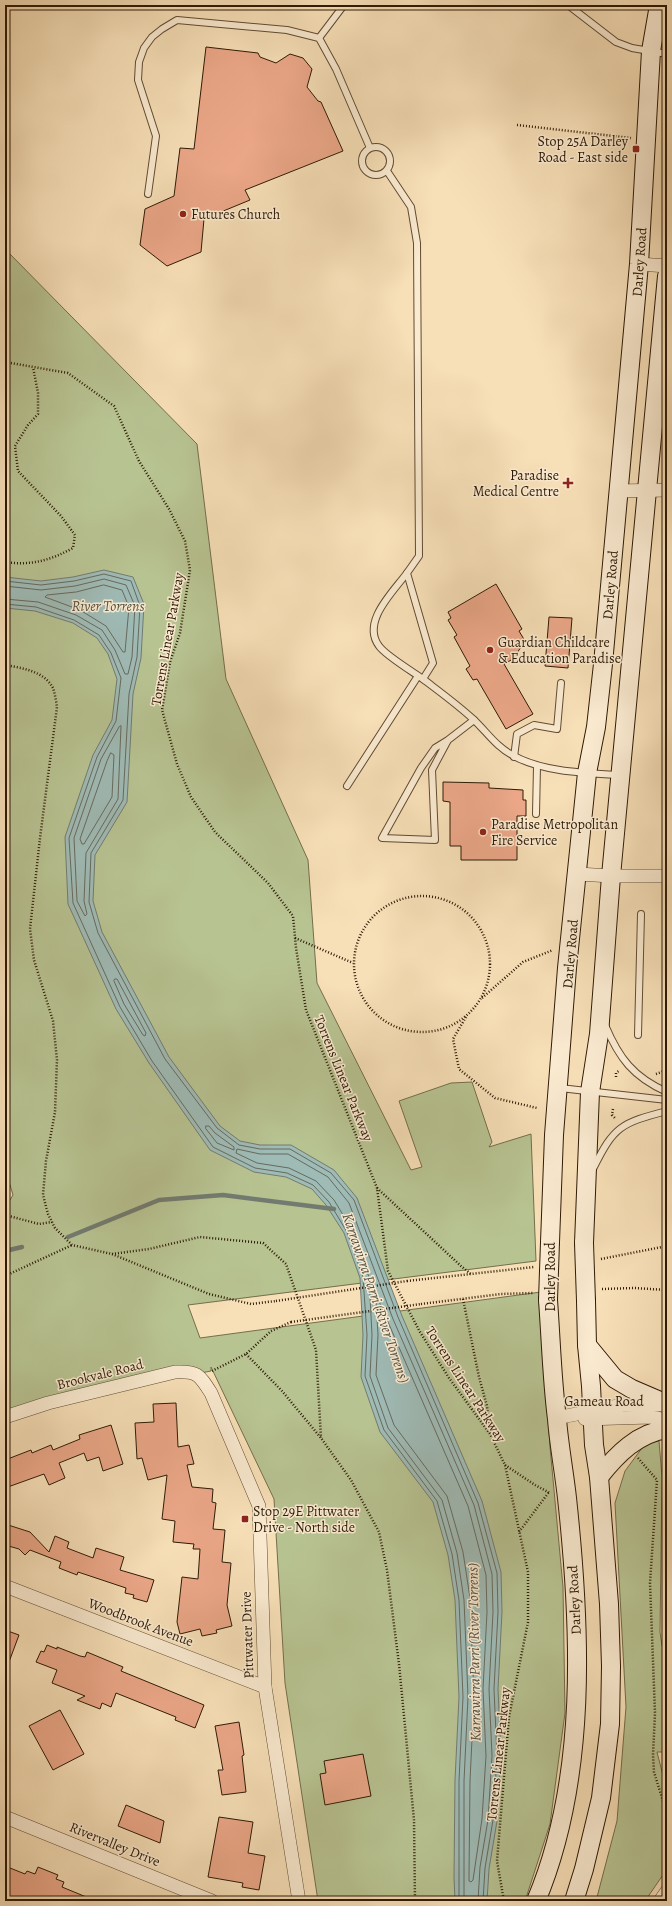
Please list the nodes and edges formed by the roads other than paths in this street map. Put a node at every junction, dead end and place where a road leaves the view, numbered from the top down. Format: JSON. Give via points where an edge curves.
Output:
{"nodes":[{"id":1,"x":344,"y":5,"type":"edge"},
{"id":2,"x":568,"y":5,"type":"edge"},
{"id":3,"x":659,"y":5,"type":"edge"},
{"id":4,"x":319,"y":38,"type":"junction"},
{"id":5,"x":659,"y":52,"type":"edge"},
{"id":6,"x":370,"y":148,"type":"junction"},
{"id":7,"x":387,"y":171,"type":"junction"},
{"id":8,"x":148,"y":194,"type":"dead end"},
{"id":9,"x":639,"y":264,"type":"junction"},
{"id":10,"x":667,"y":266,"type":"edge"},
{"id":11,"x":667,"y":276,"type":"edge"},
{"id":12,"x":648,"y":490,"type":"junction"},
{"id":13,"x":667,"y":490,"type":"edge"},
{"id":14,"x":619,"y":491,"type":"junction"},
{"id":15,"x":408,"y":573,"type":"junction"},
{"id":16,"x":421,"y":677,"type":"junction"},
{"id":17,"x":561,"y":683,"type":"dead end"},
{"id":18,"x":474,"y":720,"type":"junction"},
{"id":19,"x":448,"y":740,"type":"junction"},
{"id":20,"x":514,"y":757,"type":"junction"},
{"id":21,"x":537,"y":766,"type":"junction"},
{"id":22,"x":588,"y":773,"type":"junction"},
{"id":23,"x":621,"y":776,"type":"junction"},
{"id":24,"x":347,"y":786,"type":"dead end"},
{"id":25,"x":536,"y":814,"type":"dead end"},
{"id":26,"x":578,"y":874,"type":"junction"},
{"id":27,"x":611,"y":876,"type":"junction"},
{"id":28,"x":667,"y":876,"type":"edge"},
{"id":29,"x":641,"y":914,"type":"dead end"},
{"id":30,"x":601,"y":1014,"type":"junction"},
{"id":31,"x":638,"y":1035,"type":"dead end"},
{"id":32,"x":559,"y":1088,"type":"junction"},
{"id":33,"x":590,"y":1092,"type":"junction"},
{"id":34,"x":667,"y":1092,"type":"edge"},
{"id":35,"x":667,"y":1100,"type":"edge"},
{"id":36,"x":667,"y":1111,"type":"edge"},
{"id":37,"x":586,"y":1182,"type":"junction"},
{"id":38,"x":587,"y":1345,"type":"junction"},
{"id":39,"x":202,"y":1378,"type":"joint"},
{"id":40,"x":667,"y":1405,"type":"edge"},
{"id":41,"x":593,"y":1414,"type":"junction"},
{"id":42,"x":5,"y":1417,"type":"edge"},
{"id":43,"x":556,"y":1418,"type":"junction"},
{"id":44,"x":667,"y":1420,"type":"edge"},
{"id":45,"x":667,"y":1429,"type":"edge"},
{"id":46,"x":599,"y":1477,"type":"junction"},
{"id":47,"x":5,"y":1586,"type":"edge"},
{"id":48,"x":265,"y":1687,"type":"junction"},
{"id":49,"x":5,"y":1817,"type":"edge"},
{"id":50,"x":667,"y":1891,"type":"edge"},
{"id":51,"x":212,"y":1901,"type":"edge"},
{"id":52,"x":300,"y":1901,"type":"edge"},
{"id":53,"x":536,"y":1901,"type":"edge"},
{"id":54,"x":574,"y":1901,"type":"edge"},
{"id":55,"x":660,"y":1901,"type":"edge"}],
"edges":[{"from":1,"to":4,"type":"lane"},
{"from":2,"to":5,"type":"lane","via":[[616,42],[632,48]]},
{"from":3,"to":5,"type":"main road","name":"Darley Road"},
{"from":4,"to":6,"type":"lane","via":[[336,69]]},
{"from":4,"to":8,"type":"lane","via":[[288,30],[177,20],[152,37],[144,48],[139,62],[138,80],[156,136]]},
{"from":5,"to":9,"type":"main road","name":"Darley Road"},
{"from":6,"to":7,"type":"lane","via":[[380,147],[387,151],[391,160]]},
{"from":6,"to":7,"type":"lane","via":[[363,156],[365,170],[377,176]]},
{"from":7,"to":15,"type":"lane","via":[[410,207],[417,243],[420,556]]},
{"from":9,"to":10,"type":"street"},
{"from":9,"to":14,"type":"main road","name":"Darley Road"},
{"from":11,"to":12,"type":"main road","name":"Darley Road"},
{"from":12,"to":13,"type":"street"},
{"from":12,"to":14,"type":"street"},
{"from":12,"to":23,"type":"main road","name":"Darley Road"},
{"from":14,"to":22,"type":"main road","name":"Darley Road","via":[[596,727]]},
{"from":15,"to":16,"type":"lane","via":[[433,664]]},
{"from":15,"to":16,"type":"lane","via":[[378,613],[372,635],[379,648]]},
{"from":16,"to":18,"type":"lane"},
{"from":16,"to":24,"type":"lane"},
{"from":17,"to":20,"type":"lane","via":[[557,729],[534,725],[517,734]]},
{"from":18,"to":19,"type":"lane"},
{"from":18,"to":20,"type":"lane","via":[[497,746]]},
{"from":19,"to":19,"type":"lane","via":[[432,770],[435,840],[382,838],[421,768],[435,748]]},
{"from":20,"to":21,"type":"lane"},
{"from":21,"to":22,"type":"lane"},
{"from":21,"to":25,"type":"lane"},
{"from":22,"to":23,"type":"lane"},
{"from":22,"to":26,"type":"main road","name":"Darley Road"},
{"from":23,"to":27,"type":"main road","name":"Darley Road"},
{"from":26,"to":27,"type":"street"},
{"from":26,"to":32,"type":"main road","name":"Darley Road"},
{"from":27,"to":28,"type":"street"},
{"from":27,"to":30,"type":"main road","name":"Darley Road"},
{"from":29,"to":31,"type":"lane"},
{"from":30,"to":33,"type":"main road","name":"Darley Road"},
{"from":30,"to":34,"type":"lane","via":[[623,1060],[641,1078]]},
{"from":32,"to":33,"type":"lane"},
{"from":32,"to":43,"type":"main road","name":"Darley Road","bridge":true,"via":[[554,1136],[548,1300]]},
{"from":33,"to":35,"type":"lane"},
{"from":33,"to":37,"type":"main road","name":"Darley Road"},
{"from":36,"to":37,"type":"lane","via":[[622,1126],[606,1143]]},
{"from":37,"to":38,"type":"main road","name":"Darley Road","bridge":true,"via":[[584,1244]]},
{"from":38,"to":40,"type":"main road","via":[[615,1379]]},
{"from":38,"to":41,"type":"main road","name":"Darley Road"},
{"from":39,"to":42,"type":"street","name":"Brookvale Road","via":[[191,1371],[175,1372],[48,1403]]},
{"from":39,"to":48,"type":"street","name":"Pittwater Drive","via":[[211,1393],[259,1506]]},
{"from":40,"to":41,"type":"street","name":"Gameau Road","via":[[623,1405]]},
{"from":41,"to":43,"type":"street","name":"Gameau Road"},
{"from":41,"to":44,"type":"street","name":"Gameau Road"},
{"from":41,"to":46,"type":"main road","name":"Darley Road"},
{"from":43,"to":53,"type":"main road","name":"Darley Road","via":[[567,1496],[575,1592],[577,1695],[575,1728],[558,1837]]},
{"from":45,"to":46,"type":"main road","via":[[638,1439]]},
{"from":46,"to":54,"type":"main road","name":"Darley Road","via":[[609,1604],[610,1724],[601,1798]]},
{"from":47,"to":48,"type":"street","name":"Woodbrook Avenue"},
{"from":48,"to":52,"type":"street","name":"Pittwater Drive"},
{"from":49,"to":51,"type":"street","name":"Rivervalley Drive"},
{"from":50,"to":55,"type":"street"}]}
